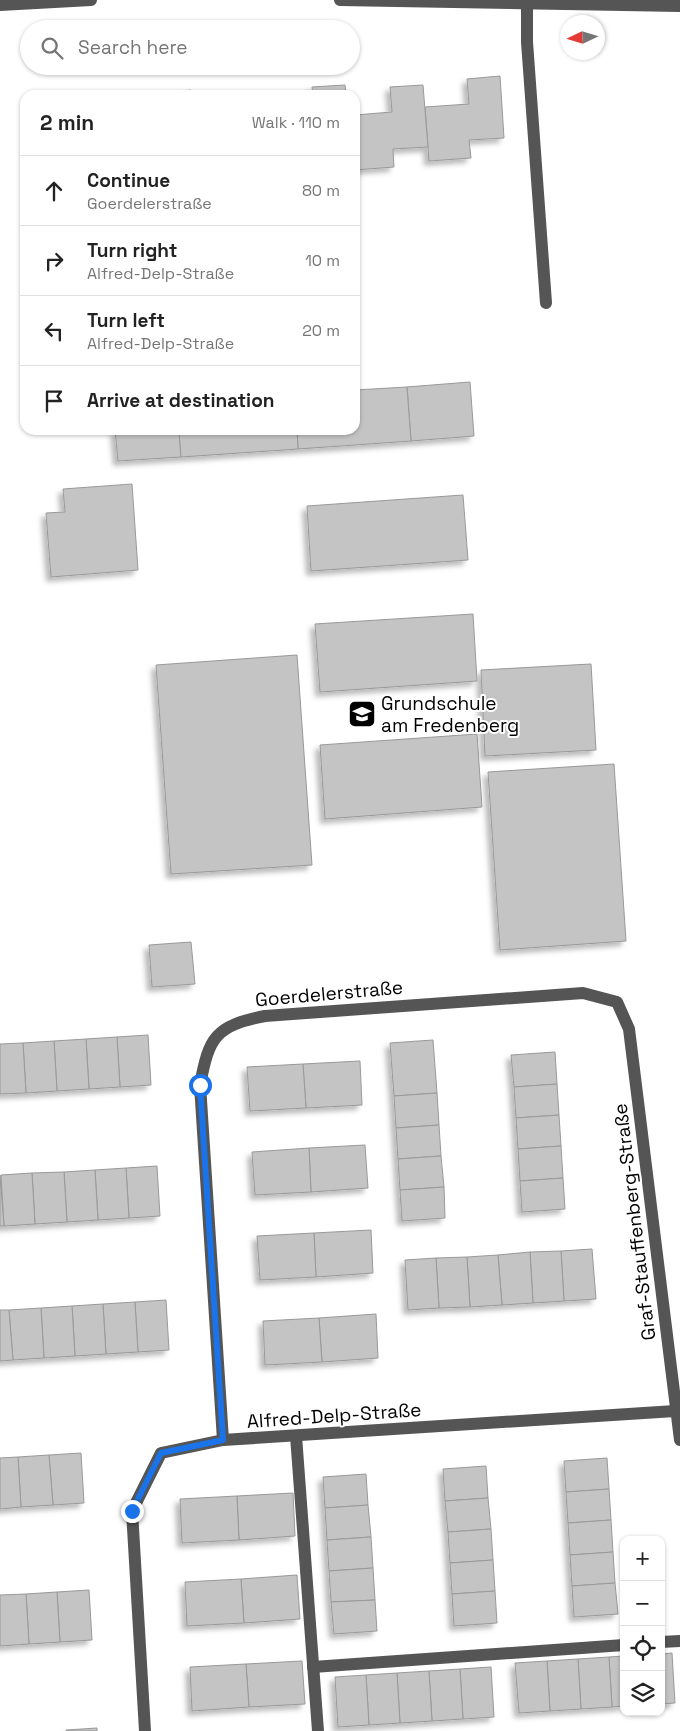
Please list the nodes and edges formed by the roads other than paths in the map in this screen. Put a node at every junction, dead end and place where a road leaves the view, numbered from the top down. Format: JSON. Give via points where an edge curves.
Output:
{"nodes":[{"id":1,"x":91,"y":0,"type":"edge"},
{"id":2,"x":340,"y":0,"type":"edge"},
{"id":3,"x":526,"y":2,"type":"edge"},
{"id":4,"x":0,"y":5,"type":"edge"},
{"id":5,"x":680,"y":6,"type":"edge"},
{"id":6,"x":546,"y":303,"type":"dead end"},
{"id":7,"x":617,"y":1002,"type":"joint"},
{"id":8,"x":676,"y":1411,"type":"junction"},
{"id":9,"x":296,"y":1436,"type":"junction"},
{"id":10,"x":223,"y":1440,"type":"junction"},
{"id":11,"x":680,"y":1440,"type":"edge"},
{"id":12,"x":680,"y":1641,"type":"edge"},
{"id":13,"x":665,"y":1642,"type":"edge"},
{"id":14,"x":620,"y":1645,"type":"edge"},
{"id":15,"x":313,"y":1667,"type":"junction"},
{"id":16,"x":145,"y":1731,"type":"edge"},
{"id":17,"x":318,"y":1731,"type":"edge"}],
"edges":[{"from":1,"to":4,"type":"street"},
{"from":2,"to":3,"type":"street"},
{"from":3,"to":5,"type":"street"},
{"from":3,"to":6,"type":"street"},
{"from":7,"to":8,"type":"street","name":"Graf-Stauffenberg-Straße","via":[[629,1030]]},
{"from":7,"to":10,"type":"street","name":"Goerdelerstraße","via":[[583,993],[264,1016],[238,1021],[215,1036],[205,1056],[200,1085]]},
{"from":8,"to":9,"type":"street","name":"Alfred-Delp-Straße"},
{"from":8,"to":11,"type":"street","name":"Graf-Stauffenberg-Straße"},
{"from":9,"to":10,"type":"street","name":"Alfred-Delp-Straße"},
{"from":9,"to":15,"type":"street"},
{"from":10,"to":16,"type":"street","name":"Alfred-Delp-Straße","via":[[161,1453],[132,1511]]},
{"from":12,"to":13,"type":"street"},
{"from":14,"to":15,"type":"street"},
{"from":15,"to":17,"type":"street"}]}
